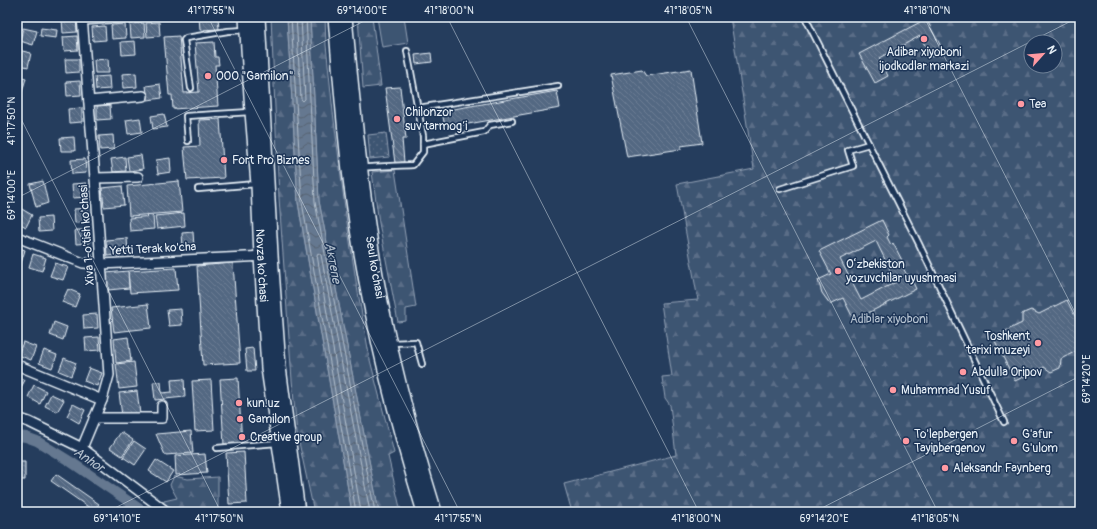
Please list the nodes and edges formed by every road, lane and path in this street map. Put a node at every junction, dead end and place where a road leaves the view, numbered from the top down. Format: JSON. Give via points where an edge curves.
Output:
{"nodes":[{"id":1,"x":124,"y":17,"type":"edge"},
{"id":2,"x":246,"y":17,"type":"edge"},
{"id":3,"x":258,"y":17,"type":"edge"},
{"id":4,"x":335,"y":17,"type":"edge"},
{"id":5,"x":345,"y":17,"type":"edge"},
{"id":6,"x":805,"y":17,"type":"edge"},
{"id":7,"x":82,"y":19,"type":"edge"},
{"id":8,"x":246,"y":30,"type":"junction"},
{"id":9,"x":407,"y":51,"type":"dead end"},
{"id":10,"x":558,"y":86,"type":"dead end"},
{"id":11,"x":191,"y":88,"type":"dead end"},
{"id":12,"x":143,"y":96,"type":"dead end"},
{"id":13,"x":89,"y":101,"type":"junction"},
{"id":14,"x":418,"y":108,"type":"junction"},
{"id":15,"x":252,"y":112,"type":"junction"},
{"id":16,"x":512,"y":122,"type":"dead end"},
{"id":17,"x":188,"y":141,"type":"dead end"},
{"id":18,"x":423,"y":144,"type":"junction"},
{"id":19,"x":869,"y":144,"type":"junction"},
{"id":20,"x":360,"y":168,"type":"junction"},
{"id":21,"x":138,"y":177,"type":"dead end"},
{"id":22,"x":95,"y":178,"type":"junction"},
{"id":23,"x":258,"y":184,"type":"junction"},
{"id":24,"x":198,"y":188,"type":"dead end"},
{"id":25,"x":780,"y":189,"type":"dead end"},
{"id":26,"x":17,"y":237,"type":"edge"},
{"id":27,"x":266,"y":256,"type":"junction"},
{"id":28,"x":102,"y":264,"type":"junction"},
{"id":29,"x":390,"y":344,"type":"junction"},
{"id":30,"x":422,"y":364,"type":"dead end"},
{"id":31,"x":17,"y":365,"type":"edge"},
{"id":32,"x":102,"y":400,"type":"junction"},
{"id":33,"x":162,"y":406,"type":"dead end"},
{"id":34,"x":17,"y":418,"type":"edge"},
{"id":35,"x":94,"y":418,"type":"junction"},
{"id":36,"x":29,"y":422,"type":"junction"},
{"id":37,"x":1004,"y":422,"type":"dead end"},
{"id":38,"x":17,"y":424,"type":"edge"},
{"id":39,"x":279,"y":443,"type":"junction"},
{"id":40,"x":82,"y":448,"type":"junction"},
{"id":41,"x":217,"y":448,"type":"dead end"},
{"id":42,"x":161,"y":511,"type":"edge"},
{"id":43,"x":289,"y":512,"type":"edge"},
{"id":44,"x":298,"y":512,"type":"edge"},
{"id":45,"x":424,"y":512,"type":"edge"},
{"id":46,"x":435,"y":512,"type":"edge"}],
"edges":[{"from":1,"to":7,"type":"street"},
{"from":2,"to":8,"type":"main road","name":"Novza ko'chasi"},
{"from":3,"to":27,"type":"main road","name":"Novza ko'chasi"},
{"from":4,"to":45,"type":"main road","name":"Seul ko'chasi","via":[[347,155],[365,274],[390,394]]},
{"from":5,"to":20,"type":"main road","name":"Seul ko'chasi"},
{"from":6,"to":19,"type":"lane"},
{"from":7,"to":13,"type":"street","name":"Xiva 1-o'tish ko'chasi"},
{"from":8,"to":11,"type":"lane","via":[[184,40]]},
{"from":8,"to":15,"type":"main road","name":"Novza ko'chasi"},
{"from":9,"to":14,"type":"lane"},
{"from":10,"to":14,"type":"lane"},
{"from":12,"to":13,"type":"street"},
{"from":13,"to":22,"type":"street","name":"Xiva 1-o'tish ko'chasi"},
{"from":14,"to":18,"type":"lane"},
{"from":15,"to":17,"type":"lane","via":[[186,116]]},
{"from":15,"to":23,"type":"main road","name":"Novza ko'chasi"},
{"from":16,"to":18,"type":"lane","via":[[490,125],[484,132]]},
{"from":18,"to":20,"type":"lane","via":[[423,152],[413,165]]},
{"from":19,"to":25,"type":"lane","via":[[848,150],[853,166]]},
{"from":19,"to":37,"type":"lane"},
{"from":20,"to":29,"type":"main road","name":"Seul ko'chasi","via":[[376,275]]},
{"from":21,"to":22,"type":"street"},
{"from":22,"to":28,"type":"street","name":"Xiva 1-o'tish ko'chasi"},
{"from":23,"to":24,"type":"lane"},
{"from":23,"to":27,"type":"main road","name":"Novza ko'chasi"},
{"from":26,"to":28,"type":"street","name":"Yetti Terak ko'cha","via":[[83,263]]},
{"from":27,"to":28,"type":"street","name":"Yetti Terak ko'cha"},
{"from":27,"to":39,"type":"main road","name":"Novza ko'chasi","via":[[268,368]]},
{"from":27,"to":44,"type":"main road","name":"Novza ko'chasi"},
{"from":28,"to":32,"type":"street","name":"Xiva 1-o'tish ko'chasi","via":[[109,375]]},
{"from":29,"to":30,"type":"lane","via":[[416,342]]},
{"from":29,"to":46,"type":"main road","name":"Seul ko'chasi","via":[[412,435]]},
{"from":31,"to":32,"type":"street"},
{"from":32,"to":35,"type":"street","name":"Xiva 1-o'tish ko'chasi"},
{"from":33,"to":35,"type":"street","via":[[162,418]]},
{"from":34,"to":36,"type":"street"},
{"from":35,"to":40,"type":"street","name":"Xiva 1-o'tish ko'chasi"},
{"from":36,"to":38,"type":"street"},
{"from":36,"to":40,"type":"street"},
{"from":39,"to":41,"type":"lane"},
{"from":39,"to":43,"type":"main road","name":"Novza ko'chasi"},
{"from":40,"to":42,"type":"street"}]}
